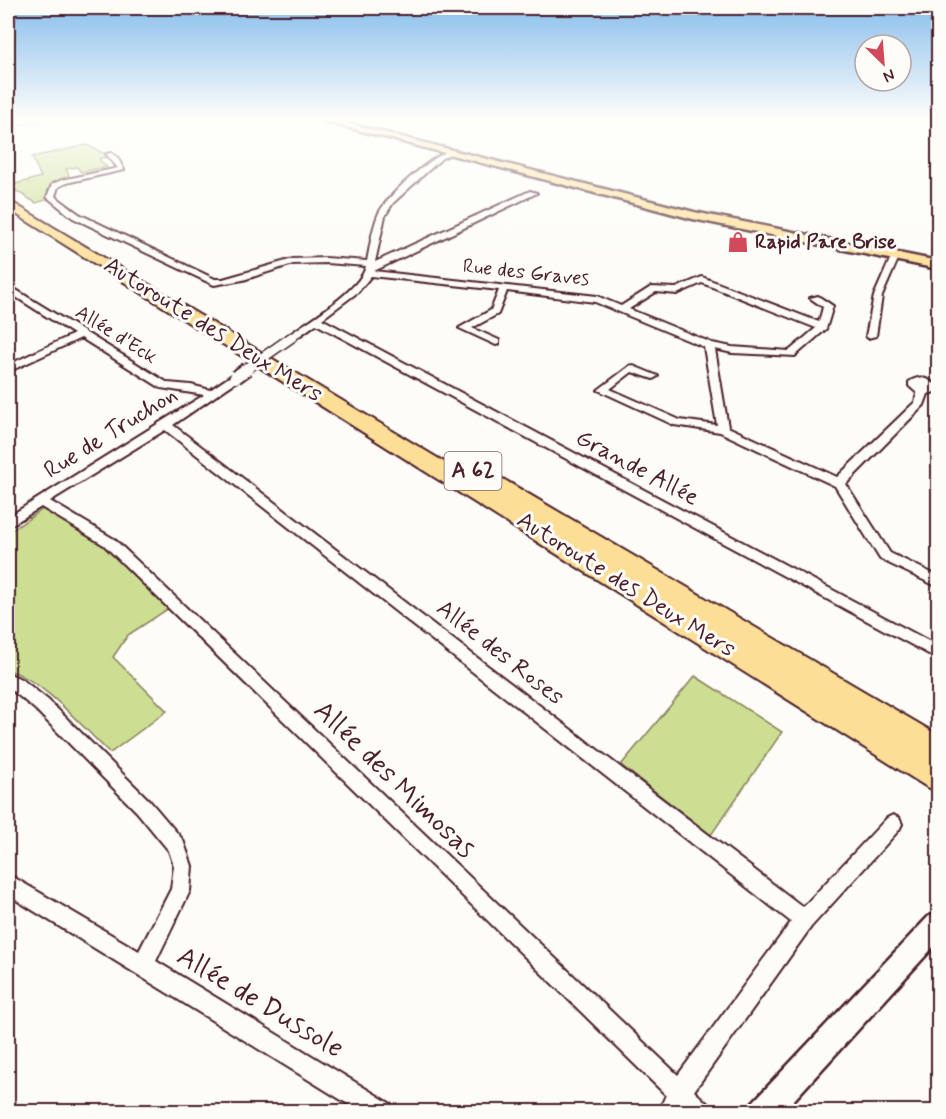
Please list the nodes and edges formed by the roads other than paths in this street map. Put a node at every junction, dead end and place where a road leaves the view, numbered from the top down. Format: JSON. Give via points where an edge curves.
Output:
{"nodes":[{"id":1,"x":106,"y":172,"type":"edge"},
{"id":2,"x":423,"y":172,"type":"edge"},
{"id":3,"x":524,"y":172,"type":"edge"},
{"id":4,"x":8,"y":192,"type":"edge"},
{"id":5,"x":533,"y":193,"type":"dead end"},
{"id":6,"x":8,"y":204,"type":"edge"},
{"id":7,"x":895,"y":256,"type":"junction"},
{"id":8,"x":939,"y":265,"type":"edge"},
{"id":9,"x":370,"y":268,"type":"junction"},
{"id":10,"x":8,"y":288,"type":"edge"},
{"id":11,"x":504,"y":288,"type":"junction"},
{"id":12,"x":815,"y":298,"type":"dead end"},
{"id":13,"x":622,"y":309,"type":"junction"},
{"id":14,"x":316,"y":320,"type":"junction"},
{"id":15,"x":823,"y":327,"type":"junction"},
{"id":16,"x":81,"y":334,"type":"junction"},
{"id":17,"x":871,"y":336,"type":"dead end"},
{"id":18,"x":496,"y":342,"type":"dead end"},
{"id":19,"x":709,"y":345,"type":"junction"},
{"id":20,"x":8,"y":369,"type":"edge"},
{"id":21,"x":653,"y":375,"type":"dead end"},
{"id":22,"x":923,"y":392,"type":"dead end"},
{"id":23,"x":213,"y":394,"type":"junction"},
{"id":24,"x":166,"y":425,"type":"junction"},
{"id":25,"x":723,"y":429,"type":"junction"},
{"id":26,"x":839,"y":483,"type":"junction"},
{"id":27,"x":40,"y":501,"type":"junction"},
{"id":28,"x":8,"y":523,"type":"edge"},
{"id":29,"x":939,"y":582,"type":"edge"},
{"id":30,"x":939,"y":653,"type":"edge"},
{"id":31,"x":8,"y":680,"type":"edge"},
{"id":32,"x":939,"y":750,"type":"edge"},
{"id":33,"x":939,"y":777,"type":"edge"},
{"id":34,"x":893,"y":825,"type":"dead end"},
{"id":35,"x":8,"y":884,"type":"edge"},
{"id":36,"x":804,"y":920,"type":"junction"},
{"id":37,"x":939,"y":925,"type":"edge"},
{"id":38,"x":143,"y":965,"type":"junction"},
{"id":39,"x":674,"y":1102,"type":"edge"},
{"id":40,"x":373,"y":1109,"type":"edge"},
{"id":41,"x":700,"y":1112,"type":"edge"},
{"id":42,"x":763,"y":1112,"type":"edge"}],
"edges":[{"from":1,"to":9,"type":"street","name":"Rue des Graves","via":[[64,181],[55,186],[51,197],[76,216],[214,282],[225,283],[308,259]]},
{"from":2,"to":9,"type":"street","via":[[390,202],[381,216]]},
{"from":3,"to":7,"type":"main road","via":[[682,213]]},
{"from":4,"to":32,"type":"highway","name":"Autoroute des Deux Mers","number":"A 62"},
{"from":5,"to":9,"type":"street"},
{"from":6,"to":33,"type":"highway","name":"Autoroute des Deux Mers","number":"A 62"},
{"from":7,"to":8,"type":"main road"},
{"from":7,"to":17,"type":"street","via":[[878,296]]},
{"from":9,"to":11,"type":"street","name":"Rue des Graves"},
{"from":9,"to":14,"type":"street","via":[[355,290]]},
{"from":10,"to":16,"type":"street","name":"Allée d'Eck"},
{"from":11,"to":13,"type":"street","name":"Rue des Graves","via":[[597,299]]},
{"from":11,"to":18,"type":"street","via":[[495,312],[464,328]]},
{"from":12,"to":15,"type":"street","via":[[828,306]]},
{"from":13,"to":15,"type":"street","via":[[654,289],[677,291],[702,280]]},
{"from":13,"to":19,"type":"street","name":"Rue des Graves"},
{"from":14,"to":23,"type":"street","name":"Rue de Truchon","bridge":true},
{"from":14,"to":30,"type":"street","name":"Grande Allée"},
{"from":15,"to":19,"type":"street","name":"Rue des Graves","via":[[791,354]]},
{"from":16,"to":20,"type":"street"},
{"from":16,"to":23,"type":"street","name":"Allée d'Eck","via":[[165,386]]},
{"from":19,"to":25,"type":"street"},
{"from":21,"to":25,"type":"street","via":[[631,368],[603,390],[678,423]]},
{"from":22,"to":26,"type":"street","via":[[920,403]]},
{"from":23,"to":24,"type":"street","name":"Rue de Truchon"},
{"from":24,"to":27,"type":"street","name":"Rue de Truchon"},
{"from":24,"to":36,"type":"street","name":"Allée des Roses"},
{"from":25,"to":26,"type":"street"},
{"from":26,"to":29,"type":"street","via":[[885,556]]},
{"from":27,"to":28,"type":"street","name":"Rue de Truchon"},
{"from":27,"to":39,"type":"street","name":"Allée des Mimosas","via":[[109,542]]},
{"from":31,"to":38,"type":"street","name":"Allée de Dussole","via":[[42,705],[143,806],[176,846],[183,866],[180,891]]},
{"from":34,"to":36,"type":"street"},
{"from":35,"to":38,"type":"street"},
{"from":36,"to":39,"type":"street"},
{"from":37,"to":42,"type":"street"},
{"from":38,"to":40,"type":"street","name":"Allée de Dussole"},
{"from":39,"to":41,"type":"street","name":"Allée des Mimosas"}]}
